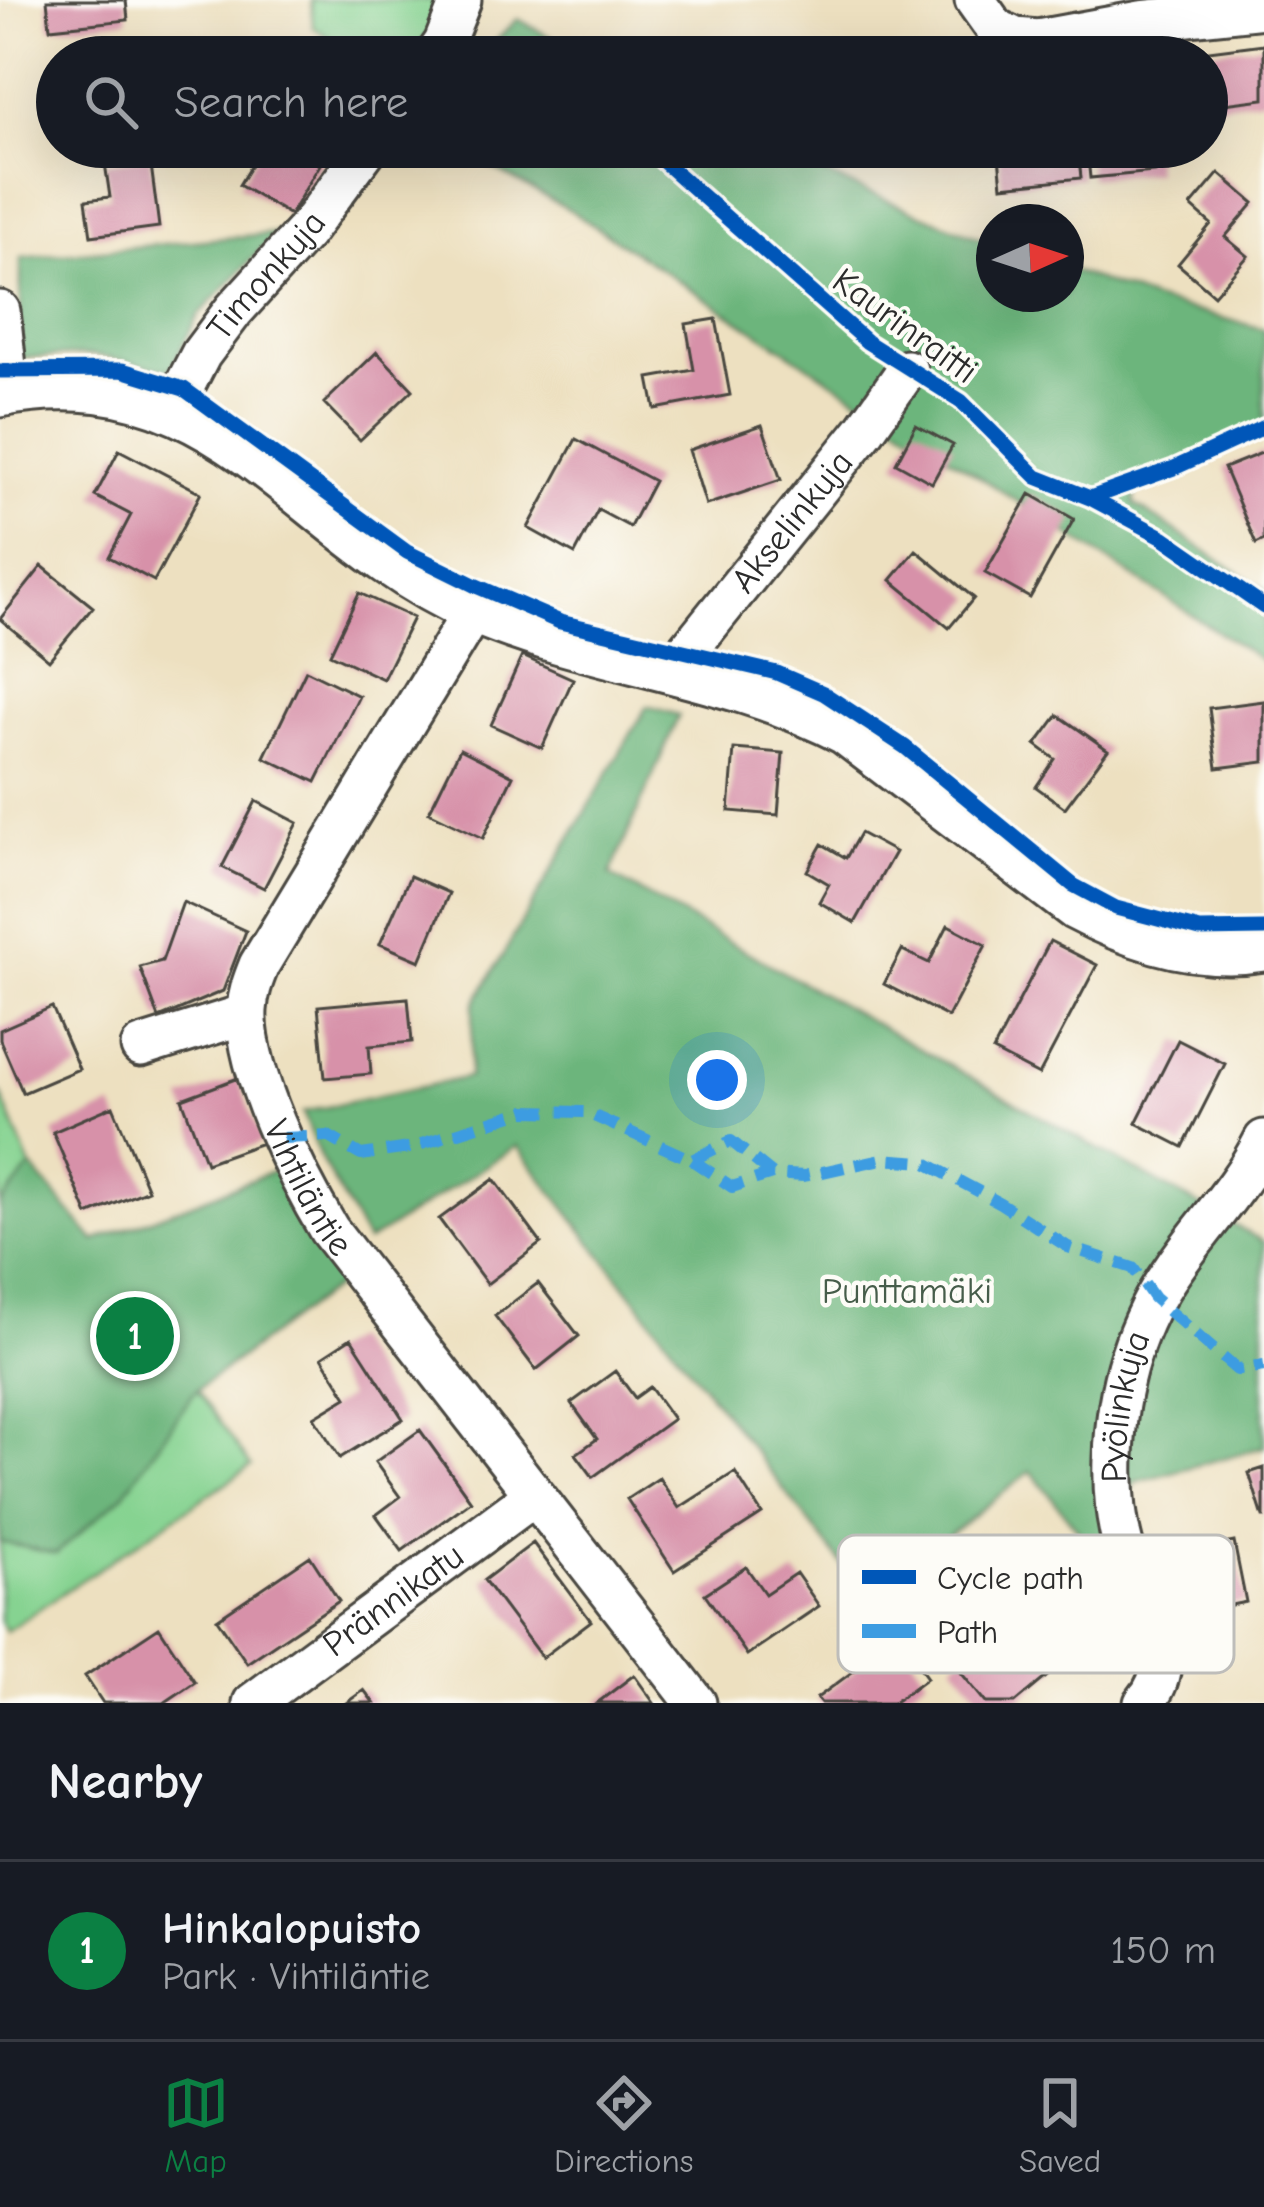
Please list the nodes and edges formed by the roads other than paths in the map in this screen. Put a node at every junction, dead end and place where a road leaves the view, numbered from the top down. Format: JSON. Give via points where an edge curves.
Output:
{"nodes":[{"id":1,"x":461,"y":0,"type":"edge"},
{"id":2,"x":975,"y":0,"type":"edge"},
{"id":3,"x":1264,"y":8,"type":"edge"},
{"id":4,"x":447,"y":36,"type":"edge"},
{"id":5,"x":1011,"y":36,"type":"edge"},
{"id":6,"x":1058,"y":36,"type":"edge"},
{"id":7,"x":352,"y":168,"type":"edge"},
{"id":8,"x":0,"y":311,"type":"edge"},
{"id":9,"x":907,"y":370,"type":"dead end"},
{"id":10,"x":5,"y":396,"type":"edge"},
{"id":11,"x":172,"y":410,"type":"junction"},
{"id":12,"x":472,"y":613,"type":"junction"},
{"id":13,"x":676,"y":674,"type":"junction"},
{"id":14,"x":1264,"y":951,"type":"edge"},
{"id":15,"x":246,"y":1014,"type":"junction"},
{"id":16,"x":141,"y":1047,"type":"dead end"},
{"id":17,"x":1264,"y":1140,"type":"edge"},
{"id":18,"x":534,"y":1496,"type":"junction"},
{"id":19,"x":1122,"y":1535,"type":"edge"},
{"id":20,"x":1160,"y":1673,"type":"edge"},
{"id":21,"x":254,"y":1703,"type":"edge"},
{"id":22,"x":696,"y":1703,"type":"edge"},
{"id":23,"x":1144,"y":1703,"type":"edge"}],
"edges":[{"from":1,"to":4,"type":"street"},
{"from":2,"to":5,"type":"street"},
{"from":3,"to":6,"type":"street"},
{"from":7,"to":11,"type":"street","name":"Timonkuja","via":[[201,354]]},
{"from":8,"to":10,"type":"street"},
{"from":9,"to":13,"type":"street","name":"Akselinkuja"},
{"from":10,"to":11,"type":"street","via":[[96,390]]},
{"from":11,"to":12,"type":"street","via":[[390,566]]},
{"from":12,"to":13,"type":"street"},
{"from":12,"to":15,"type":"street","name":"Vihtiläntie","via":[[259,965]]},
{"from":13,"to":14,"type":"street","via":[[760,697],[844,734],[1106,926],[1181,950]]},
{"from":15,"to":16,"type":"street"},
{"from":15,"to":18,"type":"street","name":"Vihtiläntie","via":[[253,1058],[314,1206]]},
{"from":17,"to":19,"type":"street","name":"Pyölinkuja","via":[[1136,1334],[1114,1458]]},
{"from":18,"to":21,"type":"street","name":"Prännikatu"},
{"from":18,"to":22,"type":"street","name":"Vihtiläntie"},
{"from":20,"to":23,"type":"street","name":"Pyölinkuja"}]}
